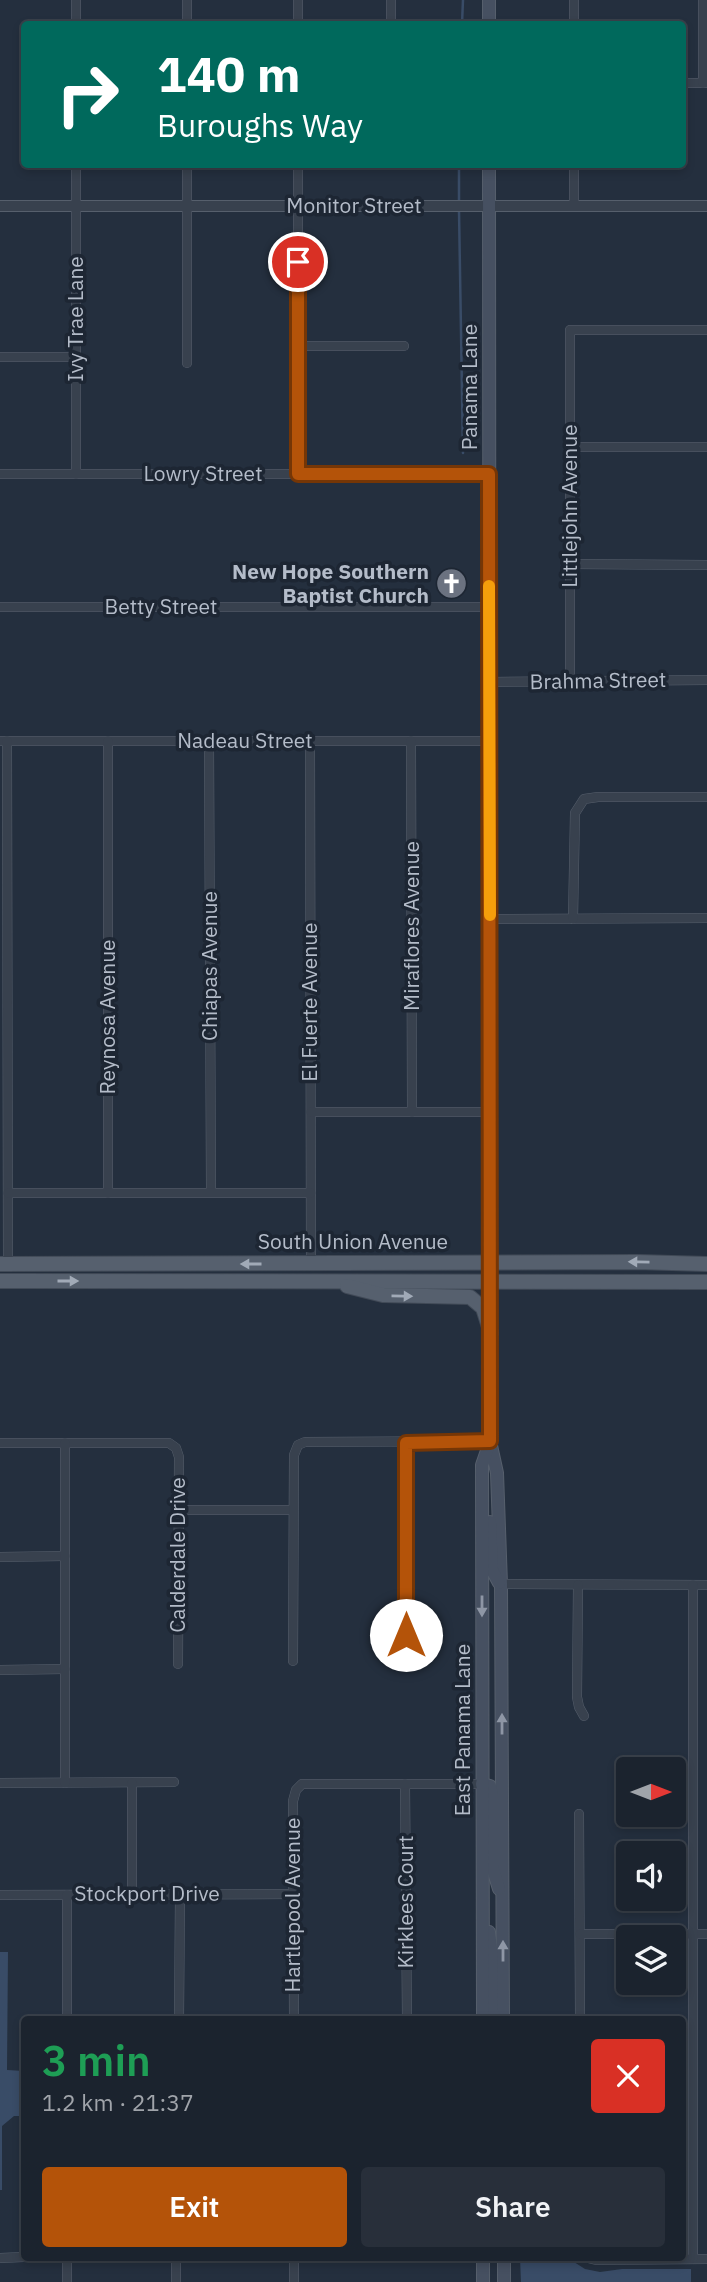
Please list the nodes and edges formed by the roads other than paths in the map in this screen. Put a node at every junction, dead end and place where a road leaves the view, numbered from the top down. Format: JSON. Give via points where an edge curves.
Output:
{"nodes":[{"id":1,"x":76,"y":0,"type":"edge"},
{"id":2,"x":187,"y":0,"type":"edge"},
{"id":3,"x":298,"y":0,"type":"edge"},
{"id":4,"x":391,"y":0,"type":"edge"},
{"id":5,"x":489,"y":0,"type":"edge"},
{"id":6,"x":574,"y":0,"type":"edge"},
{"id":7,"x":703,"y":0,"type":"edge"},
{"id":8,"x":76,"y":21,"type":"edge"},
{"id":9,"x":187,"y":21,"type":"edge"},
{"id":10,"x":298,"y":21,"type":"edge"},
{"id":11,"x":391,"y":21,"type":"edge"},
{"id":12,"x":489,"y":21,"type":"edge"},
{"id":13,"x":574,"y":21,"type":"edge"},
{"id":14,"x":686,"y":83,"type":"edge"},
{"id":15,"x":705,"y":83,"type":"edge"},
{"id":16,"x":76,"y":168,"type":"edge"},
{"id":17,"x":187,"y":168,"type":"edge"},
{"id":18,"x":298,"y":168,"type":"edge"},
{"id":19,"x":489,"y":168,"type":"edge"},
{"id":20,"x":574,"y":168,"type":"edge"},
{"id":21,"x":0,"y":206,"type":"edge"},
{"id":22,"x":76,"y":206,"type":"junction"},
{"id":23,"x":187,"y":206,"type":"junction"},
{"id":24,"x":298,"y":206,"type":"junction"},
{"id":25,"x":489,"y":206,"type":"junction"},
{"id":26,"x":574,"y":206,"type":"junction"},
{"id":27,"x":707,"y":206,"type":"edge"},
{"id":28,"x":707,"y":330,"type":"edge"},
{"id":29,"x":298,"y":346,"type":"junction"},
{"id":30,"x":404,"y":346,"type":"dead end"},
{"id":31,"x":0,"y":357,"type":"edge"},
{"id":32,"x":76,"y":357,"type":"junction"},
{"id":33,"x":187,"y":363,"type":"dead end"},
{"id":34,"x":570,"y":447,"type":"junction"},
{"id":35,"x":707,"y":447,"type":"edge"},
{"id":36,"x":0,"y":474,"type":"edge"},
{"id":37,"x":76,"y":474,"type":"junction"},
{"id":38,"x":298,"y":474,"type":"junction"},
{"id":39,"x":489,"y":474,"type":"junction"},
{"id":40,"x":570,"y":565,"type":"junction"},
{"id":41,"x":707,"y":565,"type":"edge"},
{"id":42,"x":0,"y":607,"type":"edge"},
{"id":43,"x":489,"y":607,"type":"junction"},
{"id":44,"x":707,"y":680,"type":"edge"},
{"id":45,"x":490,"y":682,"type":"junction"},
{"id":46,"x":570,"y":682,"type":"junction"},
{"id":47,"x":3,"y":741,"type":"edge"},
{"id":48,"x":108,"y":741,"type":"junction"},
{"id":49,"x":209,"y":741,"type":"junction"},
{"id":50,"x":310,"y":741,"type":"junction"},
{"id":51,"x":411,"y":741,"type":"junction"},
{"id":52,"x":490,"y":741,"type":"junction"},
{"id":53,"x":707,"y":797,"type":"edge"},
{"id":54,"x":707,"y":918,"type":"edge"},
{"id":55,"x":490,"y":919,"type":"junction"},
{"id":56,"x":573,"y":919,"type":"junction"},
{"id":57,"x":311,"y":1112,"type":"junction"},
{"id":58,"x":412,"y":1112,"type":"junction"},
{"id":59,"x":490,"y":1112,"type":"junction"},
{"id":60,"x":211,"y":1192,"type":"junction"},
{"id":61,"x":8,"y":1193,"type":"junction"},
{"id":62,"x":108,"y":1193,"type":"junction"},
{"id":63,"x":311,"y":1193,"type":"junction"},
{"id":64,"x":491,"y":1262,"type":"junction"},
{"id":65,"x":590,"y":1262,"type":"junction"},
{"id":66,"x":380,"y":1263,"type":"junction"},
{"id":67,"x":4,"y":1264,"type":"edge"},
{"id":68,"x":311,"y":1264,"type":"junction"},
{"id":69,"x":707,"y":1264,"type":"edge"},
{"id":70,"x":0,"y":1281,"type":"edge"},
{"id":71,"x":291,"y":1281,"type":"junction"},
{"id":72,"x":336,"y":1281,"type":"junction"},
{"id":73,"x":368,"y":1282,"type":"junction"},
{"id":74,"x":491,"y":1282,"type":"junction"},
{"id":75,"x":707,"y":1282,"type":"edge"},
{"id":76,"x":491,"y":1333,"type":"junction"},
{"id":77,"x":490,"y":1441,"type":"junction"},
{"id":78,"x":0,"y":1443,"type":"edge"},
{"id":79,"x":65,"y":1443,"type":"junction"},
{"id":80,"x":406,"y":1443,"type":"junction"},
{"id":81,"x":482,"y":1471,"type":"junction"},
{"id":82,"x":178,"y":1510,"type":"junction"},
{"id":83,"x":293,"y":1510,"type":"junction"},
{"id":84,"x":65,"y":1556,"type":"junction"},
{"id":85,"x":0,"y":1557,"type":"edge"},
{"id":86,"x":501,"y":1584,"type":"junction"},
{"id":87,"x":578,"y":1585,"type":"junction"},
{"id":88,"x":693,"y":1585,"type":"junction"},
{"id":89,"x":707,"y":1585,"type":"edge"},
{"id":90,"x":293,"y":1661,"type":"dead end"},
{"id":91,"x":406,"y":1662,"type":"dead end"},
{"id":92,"x":178,"y":1664,"type":"dead end"},
{"id":93,"x":65,"y":1669,"type":"junction"},
{"id":94,"x":0,"y":1670,"type":"edge"},
{"id":95,"x":584,"y":1716,"type":"dead end"},
{"id":96,"x":174,"y":1782,"type":"dead end"},
{"id":97,"x":0,"y":1783,"type":"edge"},
{"id":98,"x":65,"y":1783,"type":"junction"},
{"id":99,"x":132,"y":1783,"type":"junction"},
{"id":100,"x":405,"y":1784,"type":"junction"},
{"id":101,"x":482,"y":1784,"type":"junction"},
{"id":102,"x":579,"y":1814,"type":"dead end"},
{"id":103,"x":180,"y":1894,"type":"junction"},
{"id":104,"x":293,"y":1894,"type":"junction"},
{"id":105,"x":0,"y":1895,"type":"edge"},
{"id":106,"x":66,"y":1895,"type":"junction"},
{"id":107,"x":132,"y":1895,"type":"junction"},
{"id":108,"x":503,"y":1896,"type":"junction"},
{"id":109,"x":482,"y":1912,"type":"junction"},
{"id":110,"x":580,"y":1934,"type":"junction"},
{"id":111,"x":693,"y":1934,"type":"junction"},
{"id":112,"x":707,"y":1934,"type":"edge"},
{"id":113,"x":67,"y":2016,"type":"edge"},
{"id":114,"x":179,"y":2016,"type":"edge"},
{"id":115,"x":294,"y":2016,"type":"edge"},
{"id":116,"x":407,"y":2016,"type":"edge"},
{"id":117,"x":483,"y":2016,"type":"edge"},
{"id":118,"x":494,"y":2016,"type":"edge"},
{"id":119,"x":503,"y":2016,"type":"edge"},
{"id":120,"x":580,"y":2016,"type":"edge"},
{"id":121,"x":21,"y":2257,"type":"edge"},
{"id":122,"x":0,"y":2258,"type":"edge"},
{"id":123,"x":686,"y":2258,"type":"edge"},
{"id":124,"x":693,"y":2258,"type":"junction"},
{"id":125,"x":707,"y":2259,"type":"edge"},
{"id":126,"x":67,"y":2261,"type":"edge"},
{"id":127,"x":176,"y":2261,"type":"edge"},
{"id":128,"x":294,"y":2261,"type":"edge"},
{"id":129,"x":483,"y":2261,"type":"edge"},
{"id":130,"x":504,"y":2261,"type":"edge"},
{"id":131,"x":67,"y":2282,"type":"edge"},
{"id":132,"x":176,"y":2282,"type":"edge"},
{"id":133,"x":294,"y":2282,"type":"edge"},
{"id":134,"x":483,"y":2282,"type":"edge"},
{"id":135,"x":504,"y":2282,"type":"edge"}],
"edges":[{"from":1,"to":8,"type":"street"},
{"from":2,"to":9,"type":"street"},
{"from":3,"to":10,"type":"street"},
{"from":4,"to":11,"type":"street"},
{"from":5,"to":12,"type":"main road"},
{"from":6,"to":13,"type":"street"},
{"from":7,"to":15,"type":"street"},
{"from":14,"to":15,"type":"street"},
{"from":16,"to":22,"type":"street","name":"Ivy Trae Lane"},
{"from":17,"to":23,"type":"street"},
{"from":18,"to":24,"type":"street"},
{"from":19,"to":25,"type":"main road","name":"Panama Lane"},
{"from":20,"to":26,"type":"street"},
{"from":21,"to":22,"type":"street","name":"Monitor Street"},
{"from":22,"to":23,"type":"street","name":"Monitor Street"},
{"from":22,"to":32,"type":"street","name":"Ivy Trae Lane"},
{"from":23,"to":24,"type":"street","name":"Monitor Street"},
{"from":23,"to":33,"type":"street"},
{"from":24,"to":25,"type":"street","name":"Monitor Street"},
{"from":24,"to":29,"type":"street"},
{"from":25,"to":26,"type":"street","name":"Monitor Street"},
{"from":25,"to":39,"type":"main road","name":"Panama Lane"},
{"from":26,"to":27,"type":"street","name":"Monitor Street"},
{"from":28,"to":34,"type":"street","name":"Littlejohn Avenue","via":[[570,330]]},
{"from":29,"to":30,"type":"street"},
{"from":29,"to":38,"type":"street"},
{"from":31,"to":32,"type":"street"},
{"from":32,"to":37,"type":"street","name":"Ivy Trae Lane"},
{"from":34,"to":35,"type":"street"},
{"from":34,"to":40,"type":"street","name":"Littlejohn Avenue"},
{"from":36,"to":37,"type":"street","name":"Lowry Street"},
{"from":37,"to":38,"type":"street","name":"Lowry Street"},
{"from":38,"to":39,"type":"street","name":"Lowry Street"},
{"from":39,"to":43,"type":"main road","name":"Panama Lane"},
{"from":40,"to":41,"type":"street"},
{"from":40,"to":46,"type":"street","name":"Littlejohn Avenue"},
{"from":42,"to":43,"type":"street","name":"Betty Street"},
{"from":43,"to":45,"type":"main road","name":"Panama Lane"},
{"from":44,"to":46,"type":"street","name":"Brahma Street"},
{"from":45,"to":46,"type":"street","name":"Brahma Street"},
{"from":45,"to":52,"type":"main road","name":"Panama Lane"},
{"from":47,"to":48,"type":"street","name":"Nadeau Street"},
{"from":47,"to":61,"type":"street"},
{"from":48,"to":49,"type":"street","name":"Nadeau Street"},
{"from":48,"to":62,"type":"street","name":"Reynosa Avenue"},
{"from":49,"to":50,"type":"street","name":"Nadeau Street"},
{"from":49,"to":60,"type":"street","name":"Chiapas Avenue"},
{"from":50,"to":51,"type":"street","name":"Nadeau Street"},
{"from":50,"to":57,"type":"street","name":"El Fuerte Avenue"},
{"from":51,"to":52,"type":"street","name":"Nadeau Street"},
{"from":51,"to":58,"type":"street","name":"Miraflores Avenue"},
{"from":52,"to":55,"type":"main road","name":"Panama Lane"},
{"from":53,"to":56,"type":"street","via":[[584,799],[575,813]]},
{"from":54,"to":56,"type":"street"},
{"from":55,"to":56,"type":"street"},
{"from":55,"to":59,"type":"main road","name":"Panama Lane"},
{"from":57,"to":58,"type":"street"},
{"from":57,"to":63,"type":"street","name":"El Fuerte Avenue"},
{"from":58,"to":59,"type":"street"},
{"from":59,"to":64,"type":"main road","name":"Panama Lane"},
{"from":60,"to":62,"type":"street"},
{"from":60,"to":63,"type":"street"},
{"from":61,"to":62,"type":"street"},
{"from":61,"to":67,"type":"street"},
{"from":63,"to":68,"type":"street","name":"El Fuerte Avenue"},
{"from":64,"to":65,"type":"main road","name":"South Union Avenue"},
{"from":64,"to":66,"type":"main road","name":"South Union Avenue"},
{"from":64,"to":73,"type":"main road","via":[[471,1272],[389,1273]]},
{"from":64,"to":74,"type":"main road","name":"Panama Lane"},
{"from":69,"to":65,"type":"main road","name":"South Union Avenue","one_way":true},
{"from":65,"to":74,"type":"main road","via":[[554,1271],[497,1273]]},
{"from":66,"to":68,"type":"main road","name":"South Union Avenue"},
{"from":66,"to":71,"type":"main road","via":[[352,1272],[297,1273]]},
{"from":68,"to":67,"type":"main road","name":"South Union Avenue","one_way":true},
{"from":70,"to":71,"type":"main road","name":"South Union Avenue","one_way":true},
{"from":71,"to":72,"type":"main road","name":"South Union Avenue"},
{"from":72,"to":73,"type":"main road","name":"South Union Avenue"},
{"from":72,"to":76,"type":"main road","one_way":true,"via":[[383,1295],[470,1297],[483,1308]]},
{"from":73,"to":74,"type":"main road","name":"South Union Avenue"},
{"from":74,"to":75,"type":"main road","name":"South Union Avenue"},
{"from":74,"to":76,"type":"main road","name":"East Panama Lane"},
{"from":76,"to":77,"type":"main road","name":"East Panama Lane"},
{"from":77,"to":80,"type":"street"},
{"from":77,"to":81,"type":"main road","name":"East Panama Lane"},
{"from":77,"to":86,"type":"main road","name":"East Panama Lane","via":[[498,1473]]},
{"from":78,"to":79,"type":"street"},
{"from":79,"to":82,"type":"street","name":"Calderdale Drive","via":[[169,1443],[179,1457]]},
{"from":79,"to":84,"type":"street"},
{"from":80,"to":83,"type":"street","via":[[298,1445]]},
{"from":80,"to":91,"type":"street"},
{"from":81,"to":86,"type":"main road","via":[[489,1497],[492,1570]]},
{"from":81,"to":101,"type":"main road","name":"East Panama Lane","one_way":true},
{"from":82,"to":83,"type":"street"},
{"from":82,"to":92,"type":"street","name":"Calderdale Drive"},
{"from":83,"to":90,"type":"street"},
{"from":84,"to":85,"type":"street"},
{"from":84,"to":93,"type":"street"},
{"from":86,"to":87,"type":"street"},
{"from":108,"to":86,"type":"main road","name":"East Panama Lane","one_way":true},
{"from":87,"to":88,"type":"street"},
{"from":87,"to":95,"type":"street","via":[[577,1697]]},
{"from":88,"to":89,"type":"street"},
{"from":88,"to":111,"type":"street"},
{"from":93,"to":94,"type":"street"},
{"from":93,"to":98,"type":"street"},
{"from":96,"to":99,"type":"street"},
{"from":97,"to":98,"type":"street"},
{"from":98,"to":99,"type":"street"},
{"from":99,"to":107,"type":"street"},
{"from":100,"to":101,"type":"street"},
{"from":100,"to":104,"type":"street","name":"Hartlepool Avenue","via":[[302,1784],[293,1801]]},
{"from":100,"to":116,"type":"street","name":"Kirklees Court"},
{"from":101,"to":108,"type":"main road","via":[[490,1786],[492,1794],[492,1866]]},
{"from":101,"to":109,"type":"main road","name":"East Panama Lane"},
{"from":102,"to":110,"type":"street"},
{"from":103,"to":104,"type":"street","name":"Stockport Drive"},
{"from":103,"to":107,"type":"street","name":"Stockport Drive"},
{"from":103,"to":114,"type":"street"},
{"from":104,"to":115,"type":"street","name":"Hartlepool Avenue"},
{"from":105,"to":106,"type":"street","name":"Stockport Drive"},
{"from":106,"to":107,"type":"street","name":"Stockport Drive"},
{"from":106,"to":113,"type":"street"},
{"from":119,"to":108,"type":"main road","name":"East Panama Lane","one_way":true},
{"from":109,"to":117,"type":"main road","name":"East Panama Lane"},
{"from":109,"to":118,"type":"main road","via":[[491,1948]]},
{"from":110,"to":111,"type":"street"},
{"from":110,"to":120,"type":"street"},
{"from":111,"to":112,"type":"street"},
{"from":111,"to":124,"type":"street"},
{"from":121,"to":122,"type":"street"},
{"from":123,"to":124,"type":"street"},
{"from":124,"to":125,"type":"street"},
{"from":126,"to":131,"type":"street"},
{"from":127,"to":132,"type":"street"},
{"from":128,"to":133,"type":"street"},
{"from":129,"to":134,"type":"main road"},
{"from":130,"to":135,"type":"main road"}]}
